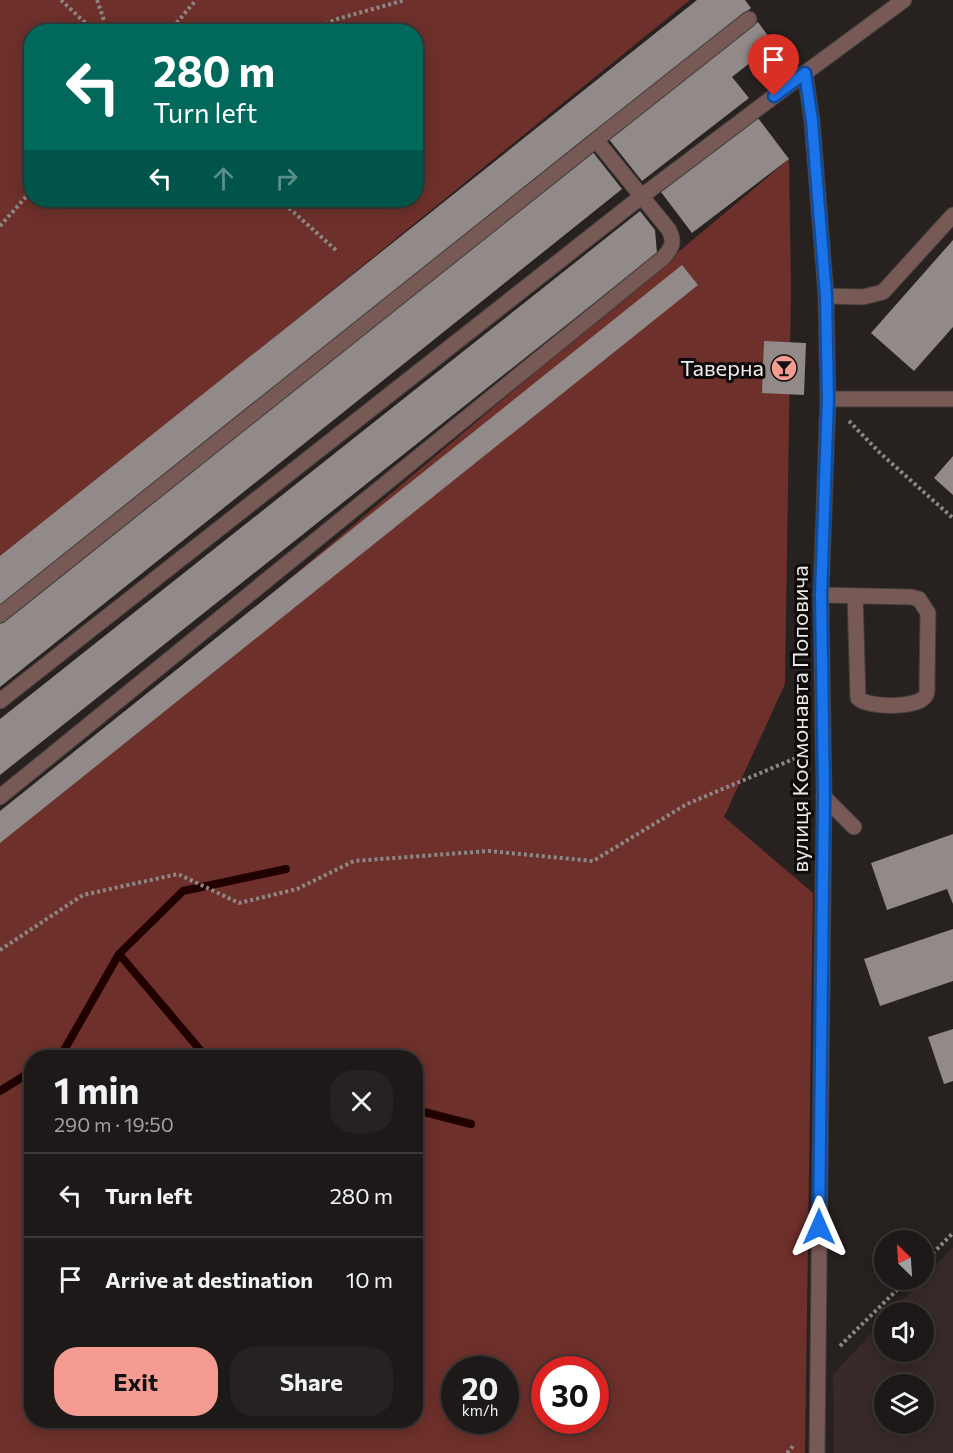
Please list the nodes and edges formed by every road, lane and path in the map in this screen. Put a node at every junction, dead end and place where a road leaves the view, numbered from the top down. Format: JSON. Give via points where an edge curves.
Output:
{"nodes":[{"id":1,"x":61,"y":0,"type":"edge"},
{"id":2,"x":97,"y":0,"type":"edge"},
{"id":3,"x":196,"y":0,"type":"edge"},
{"id":4,"x":405,"y":0,"type":"edge"},
{"id":5,"x":904,"y":0,"type":"edge"},
{"id":6,"x":749,"y":19,"type":"dead end"},
{"id":7,"x":87,"y":24,"type":"edge"},
{"id":8,"x":105,"y":24,"type":"edge"},
{"id":9,"x":176,"y":24,"type":"edge"},
{"id":10,"x":326,"y":24,"type":"edge"},
{"id":11,"x":805,"y":73,"type":"junction"},
{"id":12,"x":596,"y":140,"type":"junction"},
{"id":13,"x":642,"y":196,"type":"junction"},
{"id":14,"x":24,"y":199,"type":"edge"},
{"id":15,"x":288,"y":207,"type":"edge"},
{"id":16,"x":953,"y":215,"type":"edge"},
{"id":17,"x":0,"y":226,"type":"edge"},
{"id":18,"x":338,"y":252,"type":"dead end"},
{"id":19,"x":826,"y":296,"type":"junction"},
{"id":20,"x":828,"y":399,"type":"junction"},
{"id":21,"x":953,"y":399,"type":"edge"},
{"id":22,"x":953,"y":518,"type":"edge"},
{"id":23,"x":821,"y":595,"type":"junction"},
{"id":24,"x":855,"y":596,"type":"junction"},
{"id":25,"x":0,"y":615,"type":"edge"},
{"id":26,"x":0,"y":701,"type":"edge"},
{"id":27,"x":823,"y":747,"type":"junction"},
{"id":28,"x":0,"y":797,"type":"edge"},
{"id":29,"x":824,"y":797,"type":"junction"},
{"id":30,"x":854,"y":827,"type":"dead end"},
{"id":31,"x":0,"y":950,"type":"edge"},
{"id":32,"x":953,"y":1233,"type":"edge"},
{"id":33,"x":934,"y":1252,"type":"edge"},
{"id":34,"x":897,"y":1290,"type":"edge"},
{"id":35,"x":818,"y":1368,"type":"junction"},
{"id":36,"x":817,"y":1453,"type":"edge"}],
"edges":[{"from":1,"to":7,"type":"path"},
{"from":2,"to":8,"type":"path"},
{"from":3,"to":9,"type":"path"},
{"from":4,"to":10,"type":"path"},
{"from":5,"to":11,"type":"street"},
{"from":6,"to":12,"type":"street"},
{"from":11,"to":13,"type":"street"},
{"from":11,"to":19,"type":"street","name":"вулиця Космонавта Поповича"},
{"from":12,"to":13,"type":"street"},
{"from":12,"to":25,"type":"street"},
{"from":13,"to":26,"type":"street"},
{"from":13,"to":28,"type":"street","via":[[673,239],[663,258]]},
{"from":14,"to":17,"type":"path"},
{"from":15,"to":18,"type":"path"},
{"from":16,"to":19,"type":"street","via":[[883,292],[863,297]]},
{"from":19,"to":20,"type":"street","name":"вулиця Космонавта Поповича"},
{"from":20,"to":21,"type":"street"},
{"from":20,"to":22,"type":"path","via":[[880,453]]},
{"from":20,"to":23,"type":"street","name":"вулиця Космонавта Поповича"},
{"from":23,"to":24,"type":"street"},
{"from":23,"to":27,"type":"street","name":"вулиця Космонавта Поповича"},
{"from":24,"to":24,"type":"street","via":[[911,597],[925,606],[927,685],[926,695],[920,701],[871,705],[858,698]]},
{"from":27,"to":29,"type":"street","name":"вулиця Космонавта Поповича"},
{"from":27,"to":31,"type":"path","via":[[687,804],[593,861],[489,851],[354,861],[297,889],[239,903],[178,873],[83,895]]},
{"from":29,"to":30,"type":"street"},
{"from":29,"to":35,"type":"street","name":"вулиця Космонавта Поповича"},
{"from":32,"to":33,"type":"path"},
{"from":34,"to":35,"type":"path"},
{"from":35,"to":36,"type":"street","name":"вулиця Космонавта Поповича"}]}
